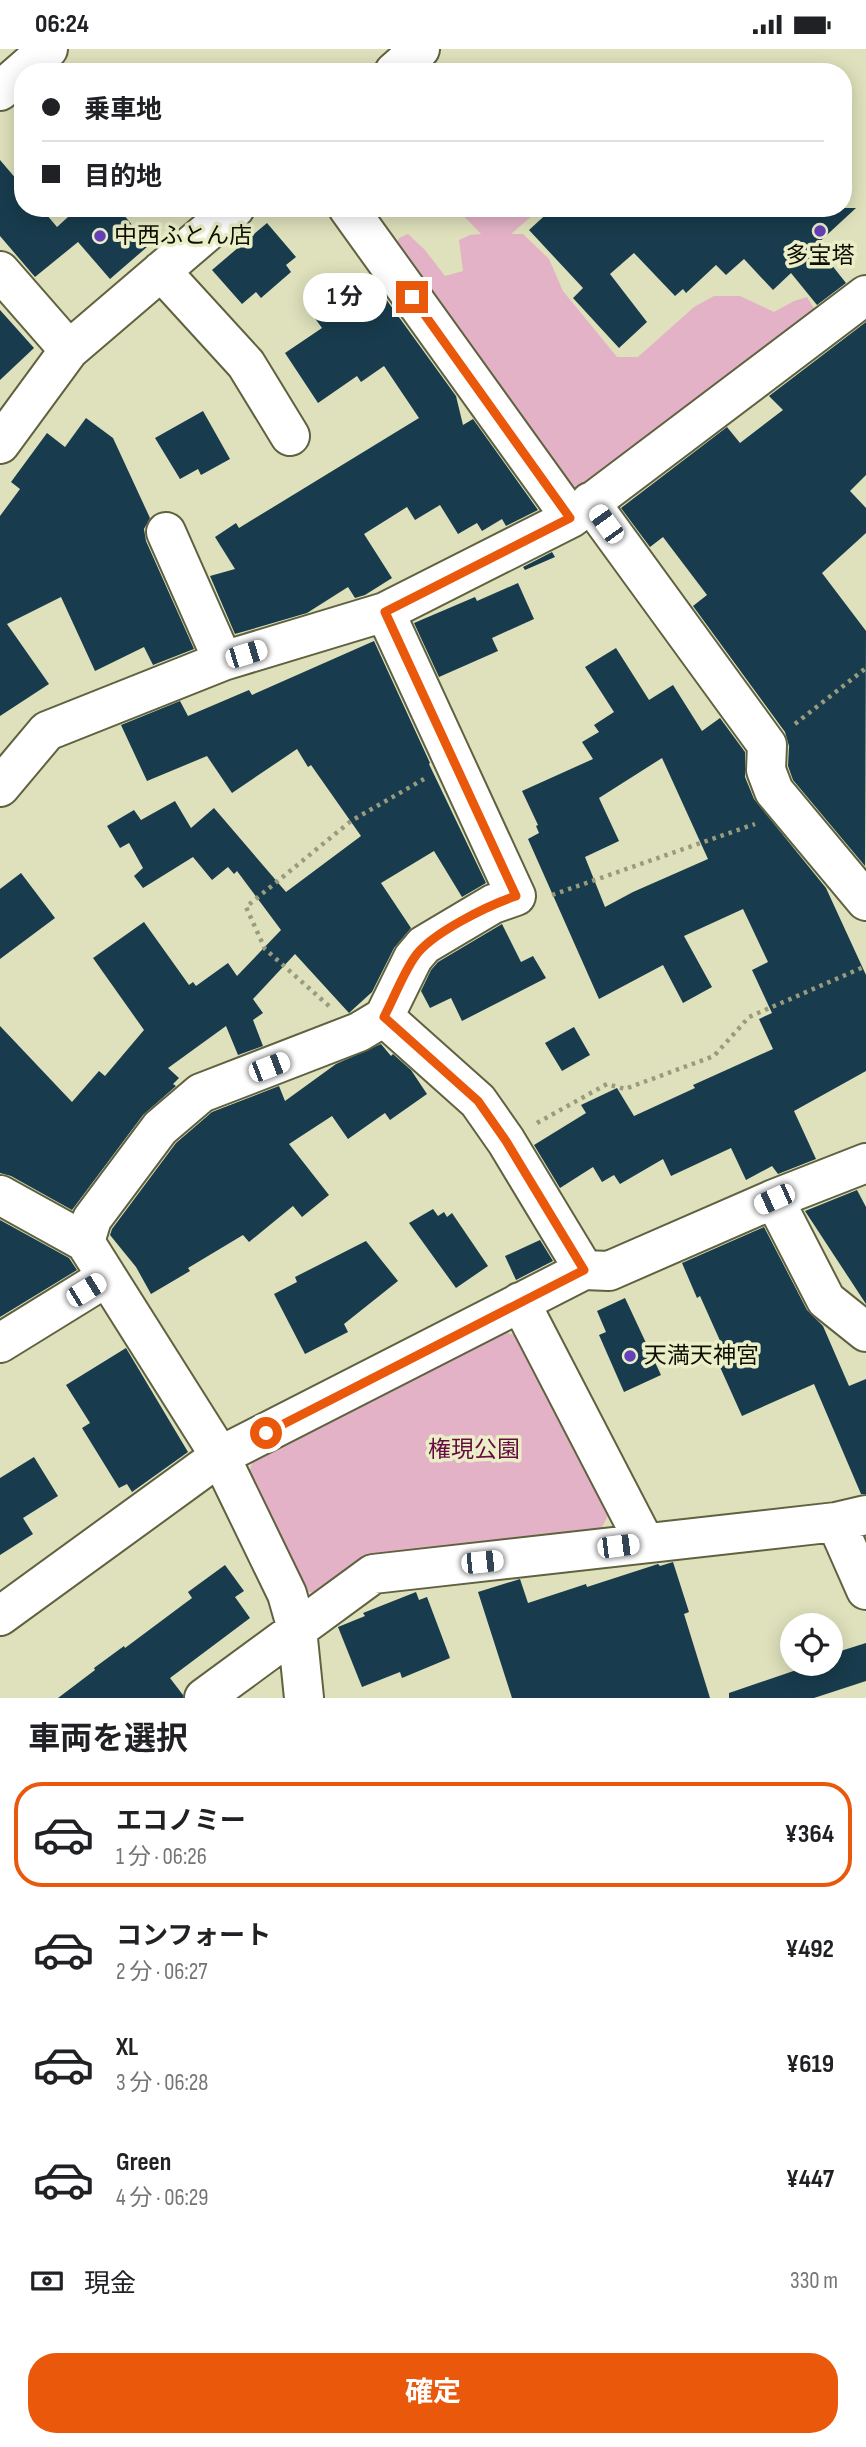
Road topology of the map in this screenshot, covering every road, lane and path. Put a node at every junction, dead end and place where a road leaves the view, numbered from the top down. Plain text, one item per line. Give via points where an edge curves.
1 (48, 49) edge
2 (420, 49) edge
3 (32, 63) edge
4 (404, 63) edge
5 (14, 79) edge
6 (0, 91) edge
7 (224, 217) edge
8 (355, 217) edge
9 (0, 271) edge
10 (161, 271) junction
11 (866, 295) edge
12 (69, 350) junction
13 (290, 436) dead end
14 (0, 444) edge
15 (580, 510) junction
16 (166, 532) dead end
17 (385, 612) junction
18 (223, 661) junction
19 (866, 669) edge
20 (767, 745) junction
21 (454, 762) junction
22 (0, 787) edge
23 (792, 812) junction
24 (516, 896) junction
25 (866, 901) edge
26 (866, 966) edge
27 (371, 1025) junction
28 (506, 1141) junction
29 (866, 1163) edge
30 (0, 1195) edge
31 (774, 1199) junction
32 (85, 1242) junction
33 (584, 1270) junction
34 (107, 1277) junction
35 (520, 1302) junction
36 (866, 1332) edge
37 (0, 1343) edge
38 (220, 1456) junction
39 (851, 1519) edge
40 (645, 1543) junction
41 (866, 1590) edge
42 (0, 1616) edge
43 (297, 1629) junction
44 (204, 1698) edge
45 (304, 1698) edge

1 - 3 street
2 - 4 street
5 - 6 street
7 - 10 street
8 - 15 street
9 - 12 street
10 - 12 street
10 - 13 street via 247,364
11 - 15 street
12 - 14 street
15 - 17 street
15 - 20 street
16 - 18 street
17 - 18 street
17 - 21 street
18 - 22 street via 47,730
19 - 20 path
20 - 23 street via 766,771
21 - 24 street
21 - 27 path via 351,821 246,907 265,949
23 - 24 path via 545,897
23 - 25 street
24 - 27 street via 493,904 424,944
26 - 28 path via 749,1017 714,1056 625,1089 607,1084
27 - 28 street via 478,1101
27 - 32 street via 201,1093 160,1128 92,1219
28 - 33 street
29 - 31 street
30 - 32 street
31 - 33 street via 609,1271
31 - 36 street via 826,1300
32 - 34 street
33 - 35 street
34 - 37 street
34 - 38 street
35 - 38 street
35 - 40 street
38 - 42 street
38 - 43 street via 287,1594
39 - 40 street
39 - 41 street
40 - 43 street via 373,1574
43 - 44 street
43 - 45 street

